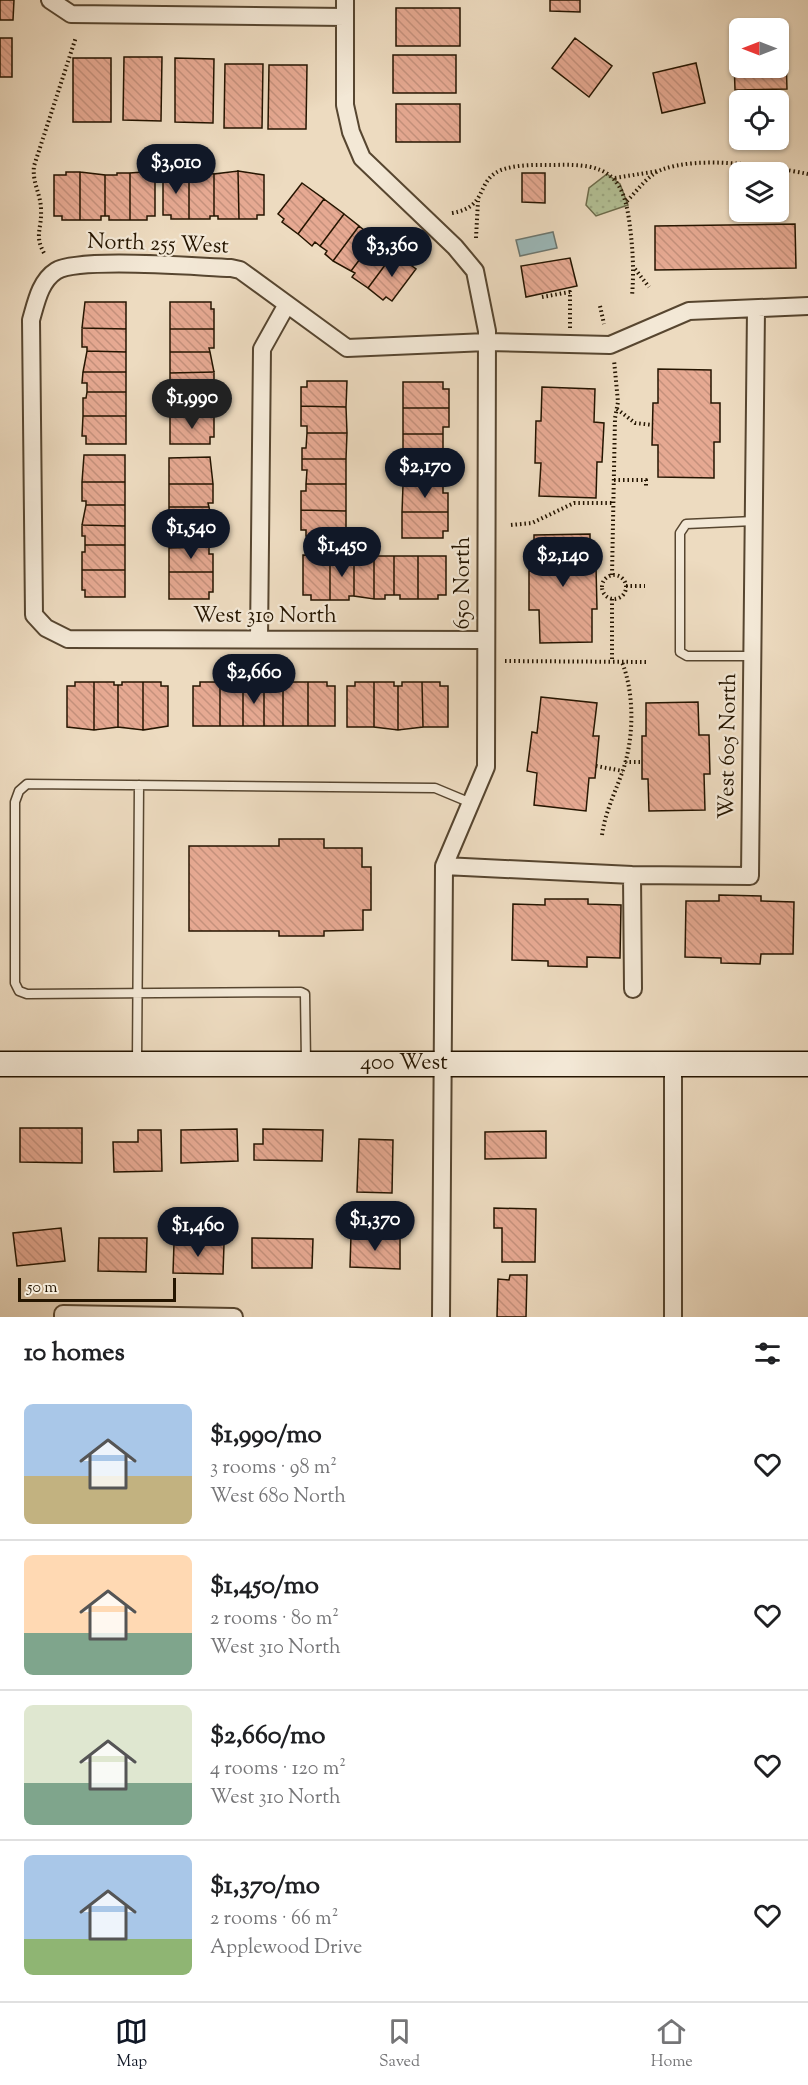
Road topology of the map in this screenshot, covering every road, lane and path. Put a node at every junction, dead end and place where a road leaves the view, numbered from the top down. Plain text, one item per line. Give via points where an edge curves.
1 (50, 0) edge
2 (345, 9) edge
3 (76, 37) dead end
4 (660, 170) junction
5 (808, 174) edge
6 (614, 178) junction
7 (478, 201) junction
8 (627, 201) junction
9 (452, 213) dead end
10 (476, 238) dead end
11 (44, 253) dead end
12 (634, 269) junction
13 (649, 287) dead end
14 (632, 296) dead end
15 (542, 297) dead end
16 (286, 306) junction
17 (569, 306) dead end
18 (600, 306) dead end
19 (808, 306) edge
20 (756, 309) junction
21 (604, 324) dead end
22 (487, 342) junction
23 (614, 356) dead end
24 (617, 409) junction
25 (653, 425) dead end
26 (614, 480) junction
27 (646, 488) dead end
28 (613, 504) junction
29 (754, 521) junction
30 (511, 525) dead end
31 (612, 575) junction
32 (626, 586) junction
33 (645, 586) dead end
34 (612, 598) junction
35 (46, 628) joint
36 (259, 639) junction
37 (486, 640) junction
38 (753, 656) junction
39 (505, 661) dead end
40 (612, 662) junction
41 (622, 662) junction
42 (646, 662) dead end
43 (625, 762) junction
44 (642, 762) dead end
45 (596, 766) dead end
46 (623, 771) junction
47 (139, 785) junction
48 (471, 802) junction
49 (602, 836) dead end
50 (444, 866) junction
51 (632, 875) junction
52 (633, 989) dead end
53 (138, 993) junction
54 (673, 1063) junction
55 (0, 1064) edge
56 (137, 1064) junction
57 (306, 1064) junction
58 (441, 1064) junction
59 (808, 1064) edge
60 (63, 1316) edge
61 (234, 1317) edge
62 (441, 1317) edge
63 (674, 1317) edge

1 - 2 street via 71,14
2 - 22 street, 650 North via 345,105 362,158 474,271 484,306
3 - 11 path via 34,166 33,179 41,208 38,241
4 - 5 path via 688,164 763,165
4 - 6 path
4 - 8 path
6 - 7 path via 586,165 519,166 498,171 484,185
6 - 8 path
7 - 9 path via 468,210
7 - 10 path
8 - 12 path
12 - 13 path
12 - 14 path
15 - 17 path via 570,292
16 - 22 street, North 255 West via 347,348
16 - 35 street, North 255 West via 240,270 231,268 83,264 56,271 42,285 31,320 34,615
16 - 36 street via 262,349
18 - 21 path
19 - 20 street, North 255 West
20 - 22 street, North 255 West via 689,311 610,345
20 - 29 street, West 605 North
22 - 37 street, 650 North
23 - 24 path
24 - 25 path via 635,423
24 - 26 path
26 - 27 path via 646,480
26 - 28 path
28 - 30 path via 574,504 532,523
28 - 31 path
29 - 38 street, West 605 North
29 - 38 lane via 686,524 680,533 680,652 687,656
31 - 32 path via 620,576
31 - 34 path via 603,581 602,589
32 - 33 path
32 - 34 path via 623,594
34 - 40 path
35 - 36 street, West 310 North via 68,639
36 - 37 street, West 310 North
37 - 48 street, 650 North via 486,767
38 - 51 street, West 605 North via 750,876
39 - 40 path
40 - 41 path
41 - 42 path
41 - 43 path via 629,679
43 - 44 path
43 - 46 path
45 - 46 path
46 - 49 path via 605,814
47 - 48 lane via 435,788
47 - 53 lane
47 - 53 lane via 27,784 15,802 15,983 19,991
48 - 50 street, 650 North
50 - 51 street, West 605 North
50 - 58 street, 650 North
51 - 52 street
53 - 56 lane
53 - 57 lane via 301,992 305,994
54 - 58 street, 400 West
54 - 59 street, 400 West
54 - 63 street
55 - 56 street, 400 West
56 - 57 street, 400 West
57 - 58 street, 400 West
58 - 62 street, 650 North
60 - 61 street

